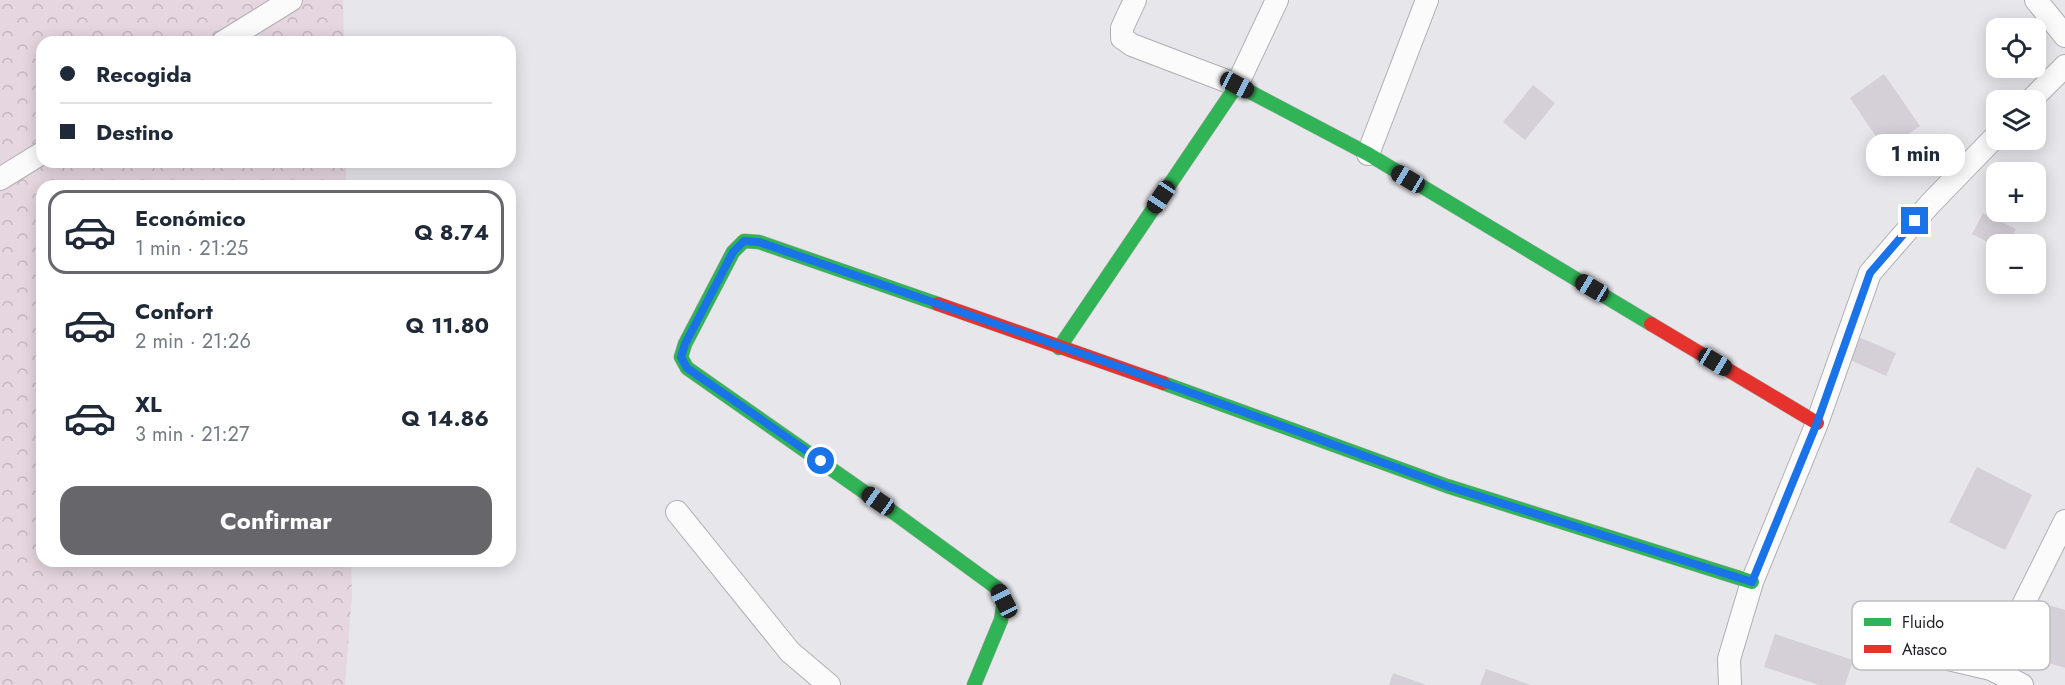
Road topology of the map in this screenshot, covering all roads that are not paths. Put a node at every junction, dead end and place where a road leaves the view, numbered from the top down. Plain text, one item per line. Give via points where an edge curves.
1 (291, 0) edge
2 (1135, 0) edge
3 (1277, 0) edge
4 (1427, 0) edge
5 (2036, 0) edge
6 (233, 36) edge
7 (2065, 36) edge
8 (2065, 66) edge
9 (1237, 85) junction
10 (2041, 90) edge
11 (1986, 146) edge
12 (1368, 154) junction
13 (36, 157) edge
14 (0, 179) edge
15 (1059, 348) junction
16 (1817, 423) junction
17 (677, 512) dead end
18 (2065, 521) edge
19 (1752, 582) junction
20 (2025, 601) edge
21 (1993, 670) edge
22 (830, 685) edge
23 (974, 685) edge
24 (1730, 685) edge
25 (2022, 685) edge

1 - 6 street
2 - 9 street via 1122,28 1122,38
3 - 9 street
4 - 12 street
5 - 7 street
8 - 10 street
9 - 12 street
9 - 15 street
11 - 16 street via 1870,273
12 - 16 street
13 - 14 street
15 - 19 street via 1447,486
15 - 23 street via 759,242 744,241 733,252 681,357 687,368 997,588 1004,601 1001,620
16 - 19 street
17 - 22 street via 790,652
18 - 20 street
19 - 24 street via 1729,659
21 - 25 street

